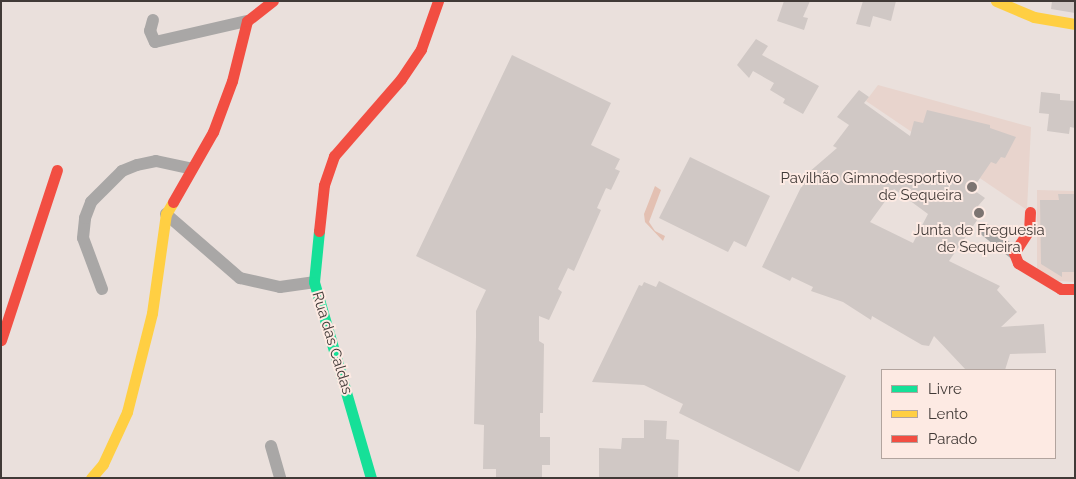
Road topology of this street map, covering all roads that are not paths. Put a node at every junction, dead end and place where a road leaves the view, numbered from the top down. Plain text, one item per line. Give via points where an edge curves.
1 (438, 1) edge
2 (996, 1) edge
3 (272, 2) edge
4 (153, 20) dead end
5 (247, 21) junction
6 (1075, 24) edge
7 (190, 168) junction
8 (57, 170) dead end
9 (1030, 212) dead end
10 (166, 214) junction
11 (984, 229) dead end
12 (1014, 252) junction
13 (314, 282) junction
14 (102, 289) dead end
15 (1075, 289) edge
16 (1, 340) edge
17 (271, 446) dead end
18 (91, 478) edge
19 (280, 478) edge
20 (372, 478) edge

1 - 13 street, Rua das Caldas via 421,49 401,79 334,156 324,185
2 - 6 street via 1034,17
3 - 5 street
4 - 5 street via 150,31 155,42
5 - 7 street via 232,80 213,132
7 - 10 street
7 - 14 street via 156,161 138,165 122,171 91,202 83,238
8 - 16 street
9 - 12 street via 1029,230
10 - 13 street via 240,278 280,287
10 - 18 street via 152,314 127,412 103,464
11 - 12 street
12 - 15 street via 1026,270 1061,289
13 - 20 street, Rua das Caldas
17 - 19 street

